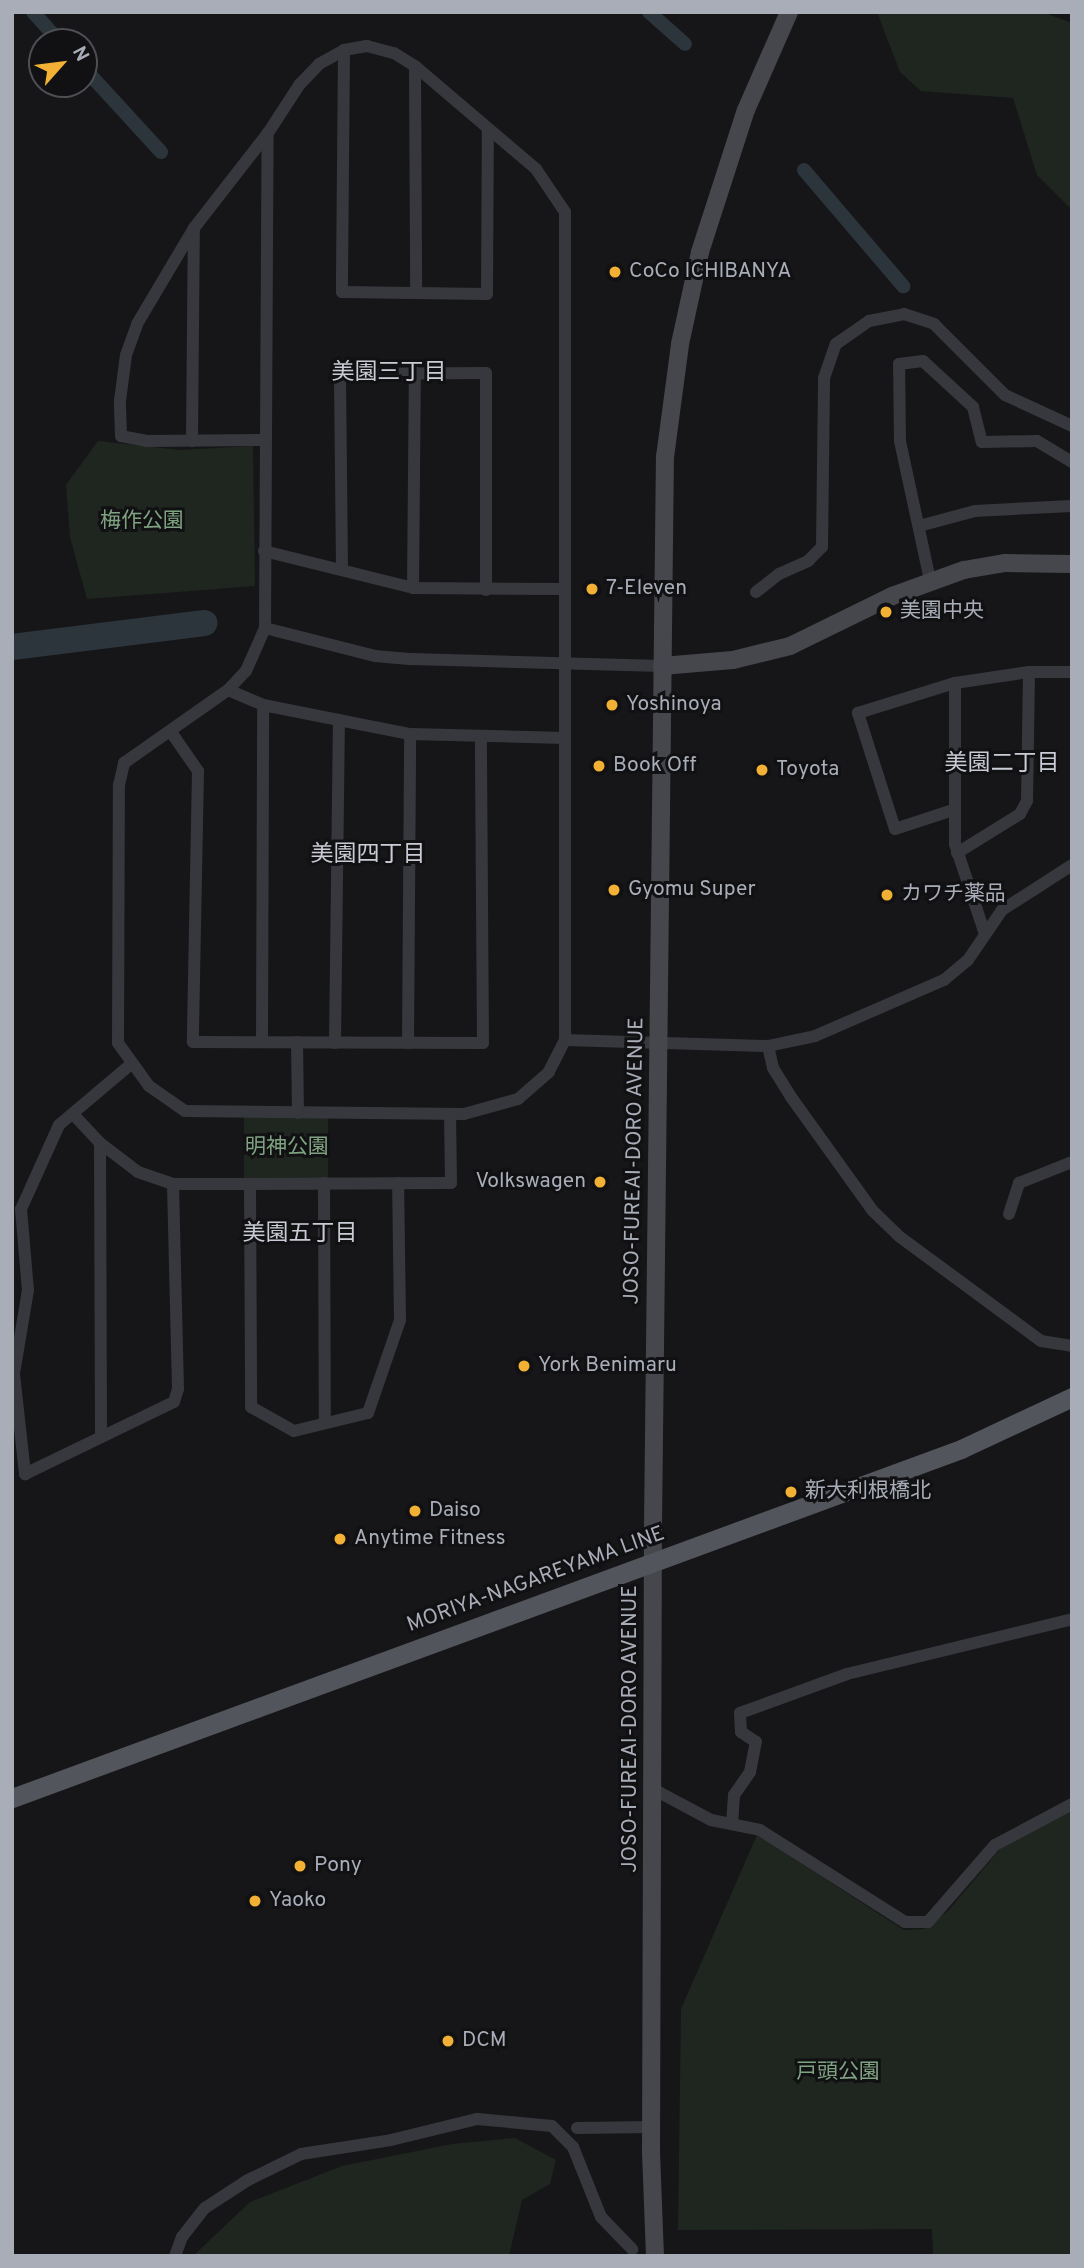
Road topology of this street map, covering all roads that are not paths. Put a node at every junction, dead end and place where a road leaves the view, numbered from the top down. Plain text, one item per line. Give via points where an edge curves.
1 (789, 12) edge
2 (344, 50) junction
3 (415, 66) junction
4 (488, 129) junction
5 (268, 133) junction
6 (194, 228) junction
7 (416, 293) junction
8 (415, 372) junction
9 (1072, 426) edge
10 (264, 440) junction
11 (192, 441) junction
12 (1072, 462) edge
13 (1072, 506) edge
14 (919, 526) junction
15 (264, 551) junction
16 (1072, 564) edge
17 (342, 569) junction
18 (930, 580) junction
19 (413, 588) junction
20 (564, 589) junction
21 (485, 590) junction
22 (756, 592) dead end
23 (265, 628) junction
24 (565, 665) junction
25 (662, 666) junction
26 (1072, 672) edge
27 (1028, 673) junction
28 (955, 683) junction
29 (228, 690) junction
30 (263, 705) junction
31 (340, 720) junction
32 (172, 732) junction
33 (410, 734) junction
34 (481, 737) junction
35 (565, 738) junction
36 (953, 810) junction
37 (957, 853) junction
38 (1072, 865) edge
39 (985, 934) junction
40 (565, 1040) junction
41 (262, 1042) junction
42 (297, 1042) junction
43 (335, 1043) junction
44 (408, 1043) junction
45 (659, 1044) junction
46 (768, 1046) junction
47 (130, 1065) junction
48 (298, 1113) junction
49 (73, 1114) junction
50 (450, 1114) junction
51 (100, 1143) junction
52 (1072, 1163) edge
53 (324, 1183) junction
54 (398, 1183) junction
55 (173, 1184) junction
56 (250, 1184) junction
57 (1009, 1214) dead end
58 (1072, 1346) edge
59 (1072, 1397) edge
60 (325, 1423) junction
61 (101, 1437) junction
62 (653, 1563) junction
63 (1072, 1619) edge
64 (653, 1789) junction
65 (12, 1798) edge
66 (1072, 1804) edge
67 (732, 1825) junction
68 (651, 2127) junction
69 (577, 2128) dead end
70 (655, 2250) edge
71 (629, 2252) edge
72 (175, 2256) edge

1 - 25 street via 728,161 700,252 680,344 665,457
2 - 3 street via 367,47 394,53
2 - 5 street via 319,64 300,84
2 - 7 street via 342,292
3 - 4 street
3 - 7 street
4 - 7 street via 488,294
4 - 20 street via 536,169 565,212
5 - 6 street
5 - 10 street
6 - 11 street
6 - 11 street via 137,324 126,355 120,401 121,436
8 - 17 street via 340,374
8 - 19 street
8 - 21 street via 486,373
9 - 22 street via 1005,395 934,324 904,314 869,321 836,344 824,378 822,547 808,561 779,574
10 - 11 street
10 - 15 street
12 - 14 street via 1037,441 982,442 973,407 923,361 899,364 900,441
13 - 14 street via 975,511
14 - 18 street
15 - 17 street
15 - 23 street
16 - 18 street via 1004,563
17 - 19 street
18 - 25 street via 790,646 733,660
19 - 21 street
20 - 21 street
20 - 24 street
23 - 24 street via 375,656
23 - 29 street via 246,671
24 - 25 street
24 - 35 street
25 - 45 street, JOSO-FUREAI-DORO AVENUE
26 - 27 street
27 - 28 street
27 - 37 street via 1027,800 1020,814
28 - 36 street
28 - 36 street via 858,713 895,829
29 - 30 street
29 - 32 street
30 - 31 street
30 - 41 street
31 - 33 street
31 - 43 street
32 - 41 street via 198,771 193,1042
32 - 47 street via 124,763 119,785 118,1043
33 - 34 street
33 - 44 street
34 - 35 street
34 - 44 street via 483,1043
35 - 40 street
36 - 37 street
37 - 39 street
38 - 39 street via 1002,910
39 - 46 street via 968,960 944,980 840,1027
40 - 45 street
40 - 50 street via 550,1072 518,1099
41 - 42 street
42 - 43 street
42 - 48 street
43 - 44 street
45 - 46 street
45 - 62 street, JOSO-FUREAI-DORO AVENUE
46 - 58 street via 773,1068 790,1097 873,1211 900,1237 1041,1341
47 - 48 street via 149,1086 185,1111
47 - 49 street
48 - 50 street
49 - 51 street
49 - 61 street via 59,1125 21,1209 28,1290 14,1374 25,1474
50 - 54 street via 452,1183
51 - 55 street via 138,1172
51 - 61 street
52 - 57 street via 1019,1183
53 - 54 street
53 - 56 street
53 - 60 street
54 - 60 street via 400,1320 368,1413
55 - 56 street
55 - 61 street via 178,1389 174,1402
56 - 60 street via 251,1407 294,1431
59 - 62 main road, MORIYA-NAGAREYAMA LINE via 961,1449
62 - 64 street, JOSO-FUREAI-DORO AVENUE
62 - 65 main road, MORIYA-NAGAREYAMA LINE
63 - 67 street via 847,1674 740,1713 741,1732 756,1742 750,1772 734,1795
64 - 67 street via 711,1820
64 - 68 street, JOSO-FUREAI-DORO AVENUE
66 - 67 street via 995,1845 928,1922 905,1922 760,1830
68 - 69 street
68 - 70 street, JOSO-FUREAI-DORO AVENUE
70 - 71 street
71 - 72 street via 601,2217 573,2147 552,2126 477,2119 391,2140 300,2154 205,2208 182,2236

